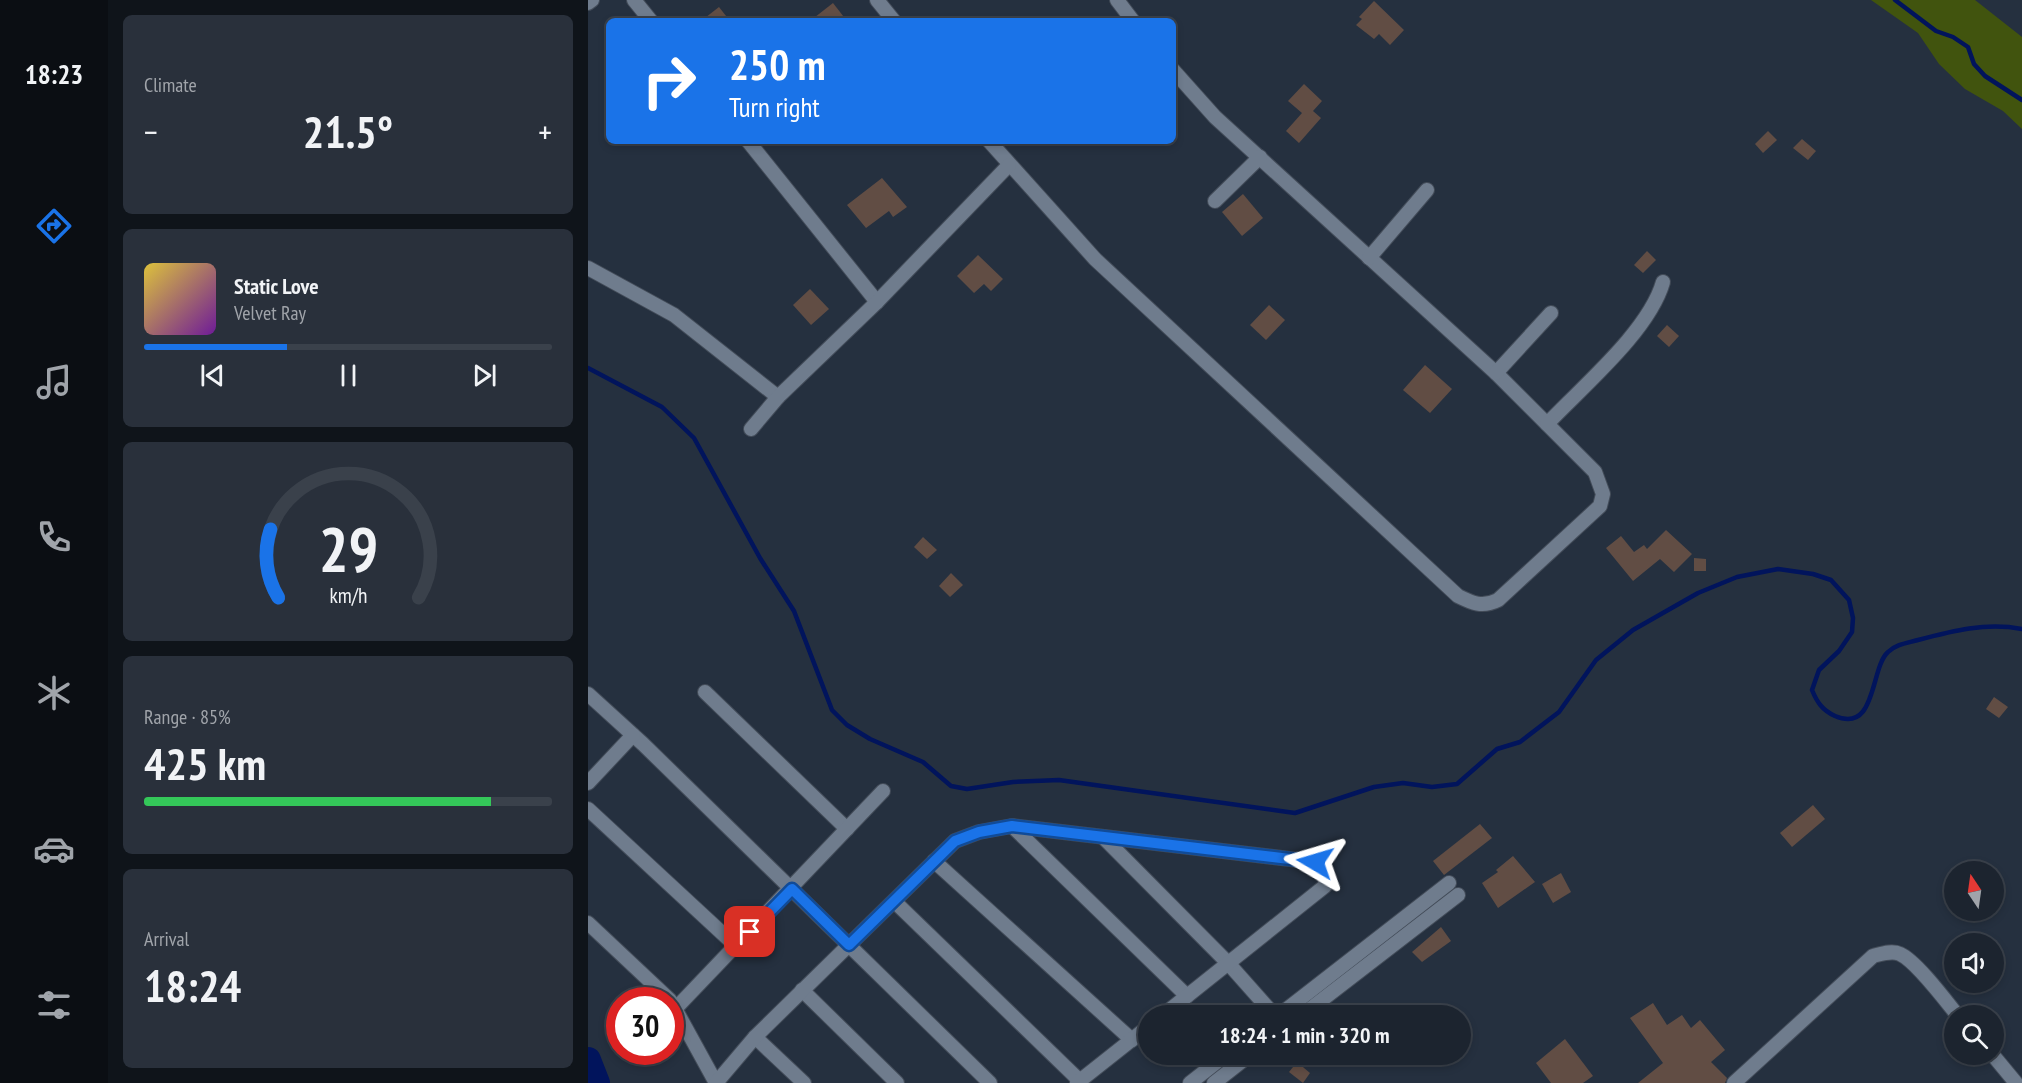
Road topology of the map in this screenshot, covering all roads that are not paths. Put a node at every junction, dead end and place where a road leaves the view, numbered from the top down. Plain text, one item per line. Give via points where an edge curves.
1 (592, 0) edge
2 (634, 0) edge
3 (877, 0) edge
4 (1117, 0) edge
5 (588, 3) edge
6 (649, 18) edge
7 (892, 18) edge
8 (1131, 18) edge
9 (1176, 73) edge
10 (750, 144) edge
11 (992, 144) edge
12 (1260, 157) junction
13 (1009, 165) junction
14 (1427, 190) dead end
15 (1215, 201) dead end
16 (1368, 258) junction
17 (588, 268) edge
18 (1664, 282) dead end
19 (877, 302) junction
20 (1551, 313) dead end
21 (1496, 373) junction
22 (778, 397) junction
23 (1547, 424) junction
24 (751, 429) dead end
25 (705, 692) dead end
26 (588, 694) edge
27 (633, 735) junction
28 (588, 783) edge
29 (883, 791) dead end
30 (588, 809) edge
31 (1012, 826) junction
32 (848, 829) junction
33 (1103, 837) junction
34 (934, 861) junction
35 (792, 889) junction
36 (894, 901) junction
37 (588, 923) edge
38 (849, 945) junction
39 (736, 946) junction
40 (1228, 963) junction
41 (655, 987) edge
42 (802, 990) junction
43 (684, 992) edge
44 (1187, 996) junction
45 (1176, 1005) edge
46 (1266, 1005) edge
47 (1291, 1005) edge
48 (1314, 1005) edge
49 (1948, 1005) edge
50 (684, 1025) edge
51 (1138, 1035) edge
52 (754, 1037) junction
53 (1132, 1040) junction
54 (1213, 1065) edge
55 (1237, 1065) edge
56 (2001, 1065) edge
57 (1079, 1082) edge
58 (716, 1083) edge
59 (804, 1083) edge
60 (897, 1083) edge
61 (990, 1083) edge
62 (1190, 1083) edge
63 (1214, 1083) edge
64 (1734, 1083) edge
65 (2016, 1083) edge

1 - 5 street
2 - 6 street
3 - 7 street
4 - 8 street
9 - 12 street via 1215,117
10 - 19 street
11 - 13 street
12 - 15 street
12 - 16 street
13 - 19 street
13 - 23 street via 1095,259 1159,320 1458,596 1475,604 1489,605 1498,600 1600,506 1603,494 1596,471
14 - 16 street
16 - 21 street
17 - 22 street via 674,315
18 - 23 street via 1642,324
19 - 22 street
20 - 21 street
21 - 23 street
22 - 24 street
25 - 32 street
26 - 27 street
27 - 28 street
27 - 35 street
29 - 32 street
30 - 39 street
31 - 33 street
31 - 34 street via 955,841
31 - 44 street
32 - 35 street
33 - 40 street
33 - 40 street via 1315,862 1326,872 1325,886
34 - 36 street
34 - 53 street
35 - 38 street
35 - 39 street
36 - 38 street
36 - 57 street
37 - 41 street
38 - 42 street
38 - 61 street
39 - 43 street
40 - 44 street
40 - 46 street
42 - 52 street
42 - 60 street
44 - 45 street
47 - 48 street via 1454,889
49 - 64 street via 1901,954 1873,956
50 - 58 street
51 - 53 street
52 - 58 street
52 - 59 street
53 - 57 street
54 - 62 street
55 - 63 street
56 - 65 street

